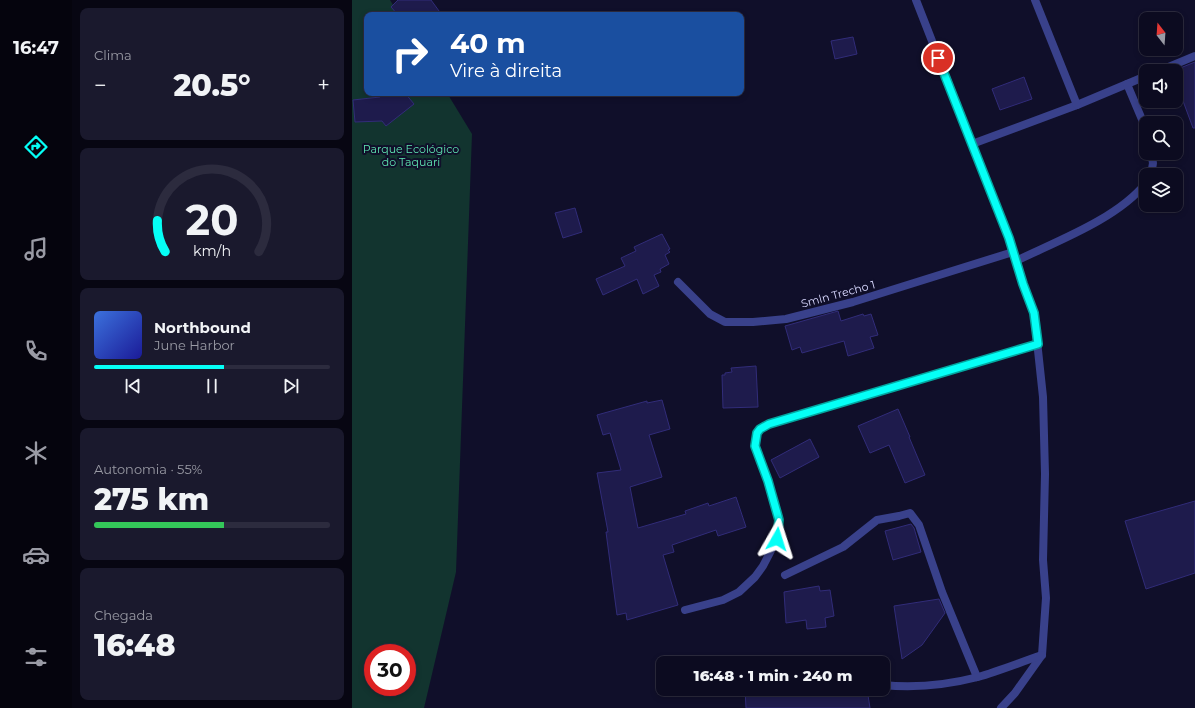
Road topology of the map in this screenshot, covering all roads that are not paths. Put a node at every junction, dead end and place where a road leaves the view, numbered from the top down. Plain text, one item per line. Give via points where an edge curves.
1 (916, 0) edge
2 (1035, 0) edge
3 (1195, 56) edge
4 (1176, 64) edge
5 (1139, 79) edge
6 (1126, 84) junction
7 (1077, 105) junction
8 (1140, 116) edge
9 (972, 144) junction
10 (1139, 190) edge
11 (1013, 252) junction
12 (1016, 261) junction
13 (678, 282) dead end
14 (1038, 344) junction
15 (785, 575) dead end
16 (685, 610) dead end
17 (1042, 655) junction
18 (977, 677) junction
19 (890, 686) edge
20 (1001, 708) edge

1 - 9 street
2 - 7 street
3 - 4 street
5 - 6 street
6 - 7 street
6 - 8 street
7 - 9 street
9 - 11 street
10 - 12 street via 1097,222
11 - 12 street
11 - 13 street, Smln Trecho 1 via 853,302 780,320 725,322 710,314
12 - 14 street via 1034,313
14 - 16 street via 776,422 760,429 755,446 779,520 777,539 763,566 739,592 723,600
14 - 17 street via 1043,397 1045,474 1043,560 1046,598
15 - 18 street via 843,547 878,520 910,513 919,524 942,592
17 - 18 street
17 - 20 street
18 - 19 street via 930,686

